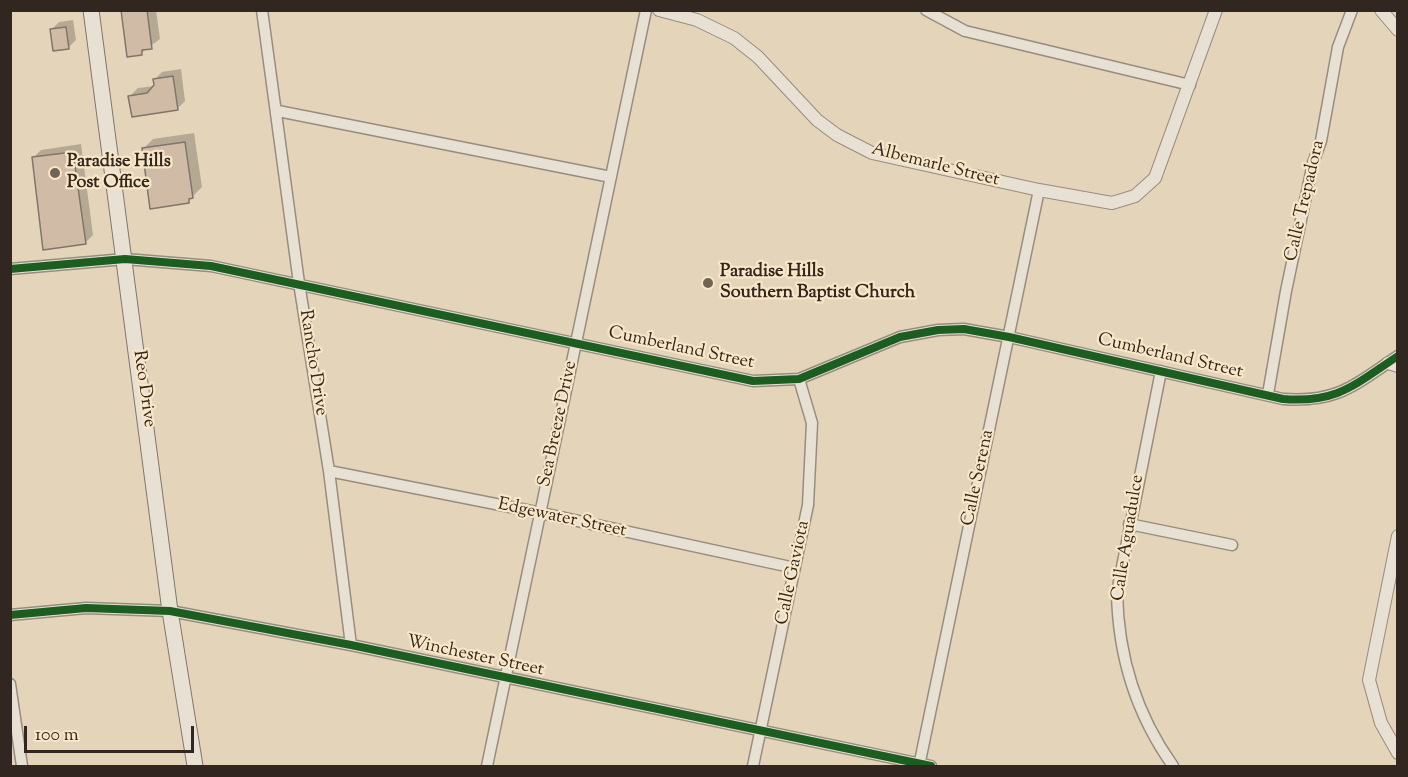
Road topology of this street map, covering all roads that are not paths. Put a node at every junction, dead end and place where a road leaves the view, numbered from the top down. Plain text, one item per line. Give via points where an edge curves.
1 (91, 10) edge
2 (262, 10) edge
3 (646, 10) edge
4 (659, 10) edge
5 (926, 10) edge
6 (1216, 10) edge
7 (1352, 10) edge
8 (1381, 10) edge
9 (1398, 30) edge
10 (1190, 85) junction
11 (278, 111) junction
12 (611, 177) junction
13 (1039, 190) junction
14 (125, 259) junction
15 (10, 268) edge
16 (299, 284) junction
17 (1009, 337) junction
18 (576, 342) junction
19 (1394, 362) edge
20 (1161, 371) junction
21 (799, 379) junction
22 (1268, 394) junction
23 (329, 471) junction
24 (541, 513) junction
25 (1130, 524) junction
26 (1398, 536) edge
27 (1232, 546) dead end
28 (795, 568) junction
29 (170, 611) junction
30 (10, 615) edge
31 (351, 645) junction
32 (505, 679) junction
33 (10, 684) edge
34 (759, 730) junction
35 (1398, 753) edge
36 (919, 765) edge
37 (22, 766) edge
38 (195, 766) edge
39 (487, 766) edge
40 (753, 766) edge
41 (931, 766) edge
42 (1173, 766) edge

1 - 14 main road, Reo Drive
2 - 11 street, Rancho Drive
3 - 12 street, Sea Breeze Drive
4 - 13 street, Albemarle Street via 697,20 734,38 758,57 817,120 872,153
5 - 10 street via 965,30
6 - 10 street
7 - 22 street, Calle Trepadora via 1338,47
8 - 9 street
10 - 13 street, Albemarle Street via 1155,178 1135,196 1112,203
11 - 12 street
11 - 16 street, Rancho Drive
12 - 18 street, Sea Breeze Drive
13 - 17 street, Calle Serena
14 - 15 street, Cumberland Street
14 - 16 street, Cumberland Street via 211,266
14 - 29 main road, Reo Drive
16 - 18 street, Cumberland Street
16 - 23 street, Rancho Drive
17 - 20 street, Cumberland Street
17 - 21 street, Cumberland Street via 964,329 938,330 900,338
17 - 36 street, Calle Serena
18 - 21 street, Cumberland Street via 753,381
18 - 24 street, Sea Breeze Drive
19 - 22 street, Cumberland Street via 1339,394 1322,399 1283,399
20 - 22 street, Cumberland Street
20 - 25 street, Calle Aguadulce
21 - 28 street, Calle Gaviota via 812,423 808,505
23 - 24 street, Edgewater Street
23 - 31 street, Rancho Drive
24 - 28 street, Edgewater Street
24 - 32 street, Sea Breeze Drive
25 - 27 street
25 - 42 street, Calle Aguadulce via 1117,592 1118,628 1136,698 1152,734
26 - 35 street via 1369,680 1381,723
28 - 34 street, Calle Gaviota
29 - 30 street, Winchester Street via 86,608
29 - 31 street, Winchester Street
29 - 38 main road, Reo Drive
31 - 32 street, Winchester Street
32 - 34 street, Winchester Street
32 - 39 street, Sea Breeze Drive
33 - 37 street
34 - 36 street, Winchester Street
34 - 40 street, Calle Gaviota
36 - 41 street, Winchester Street

